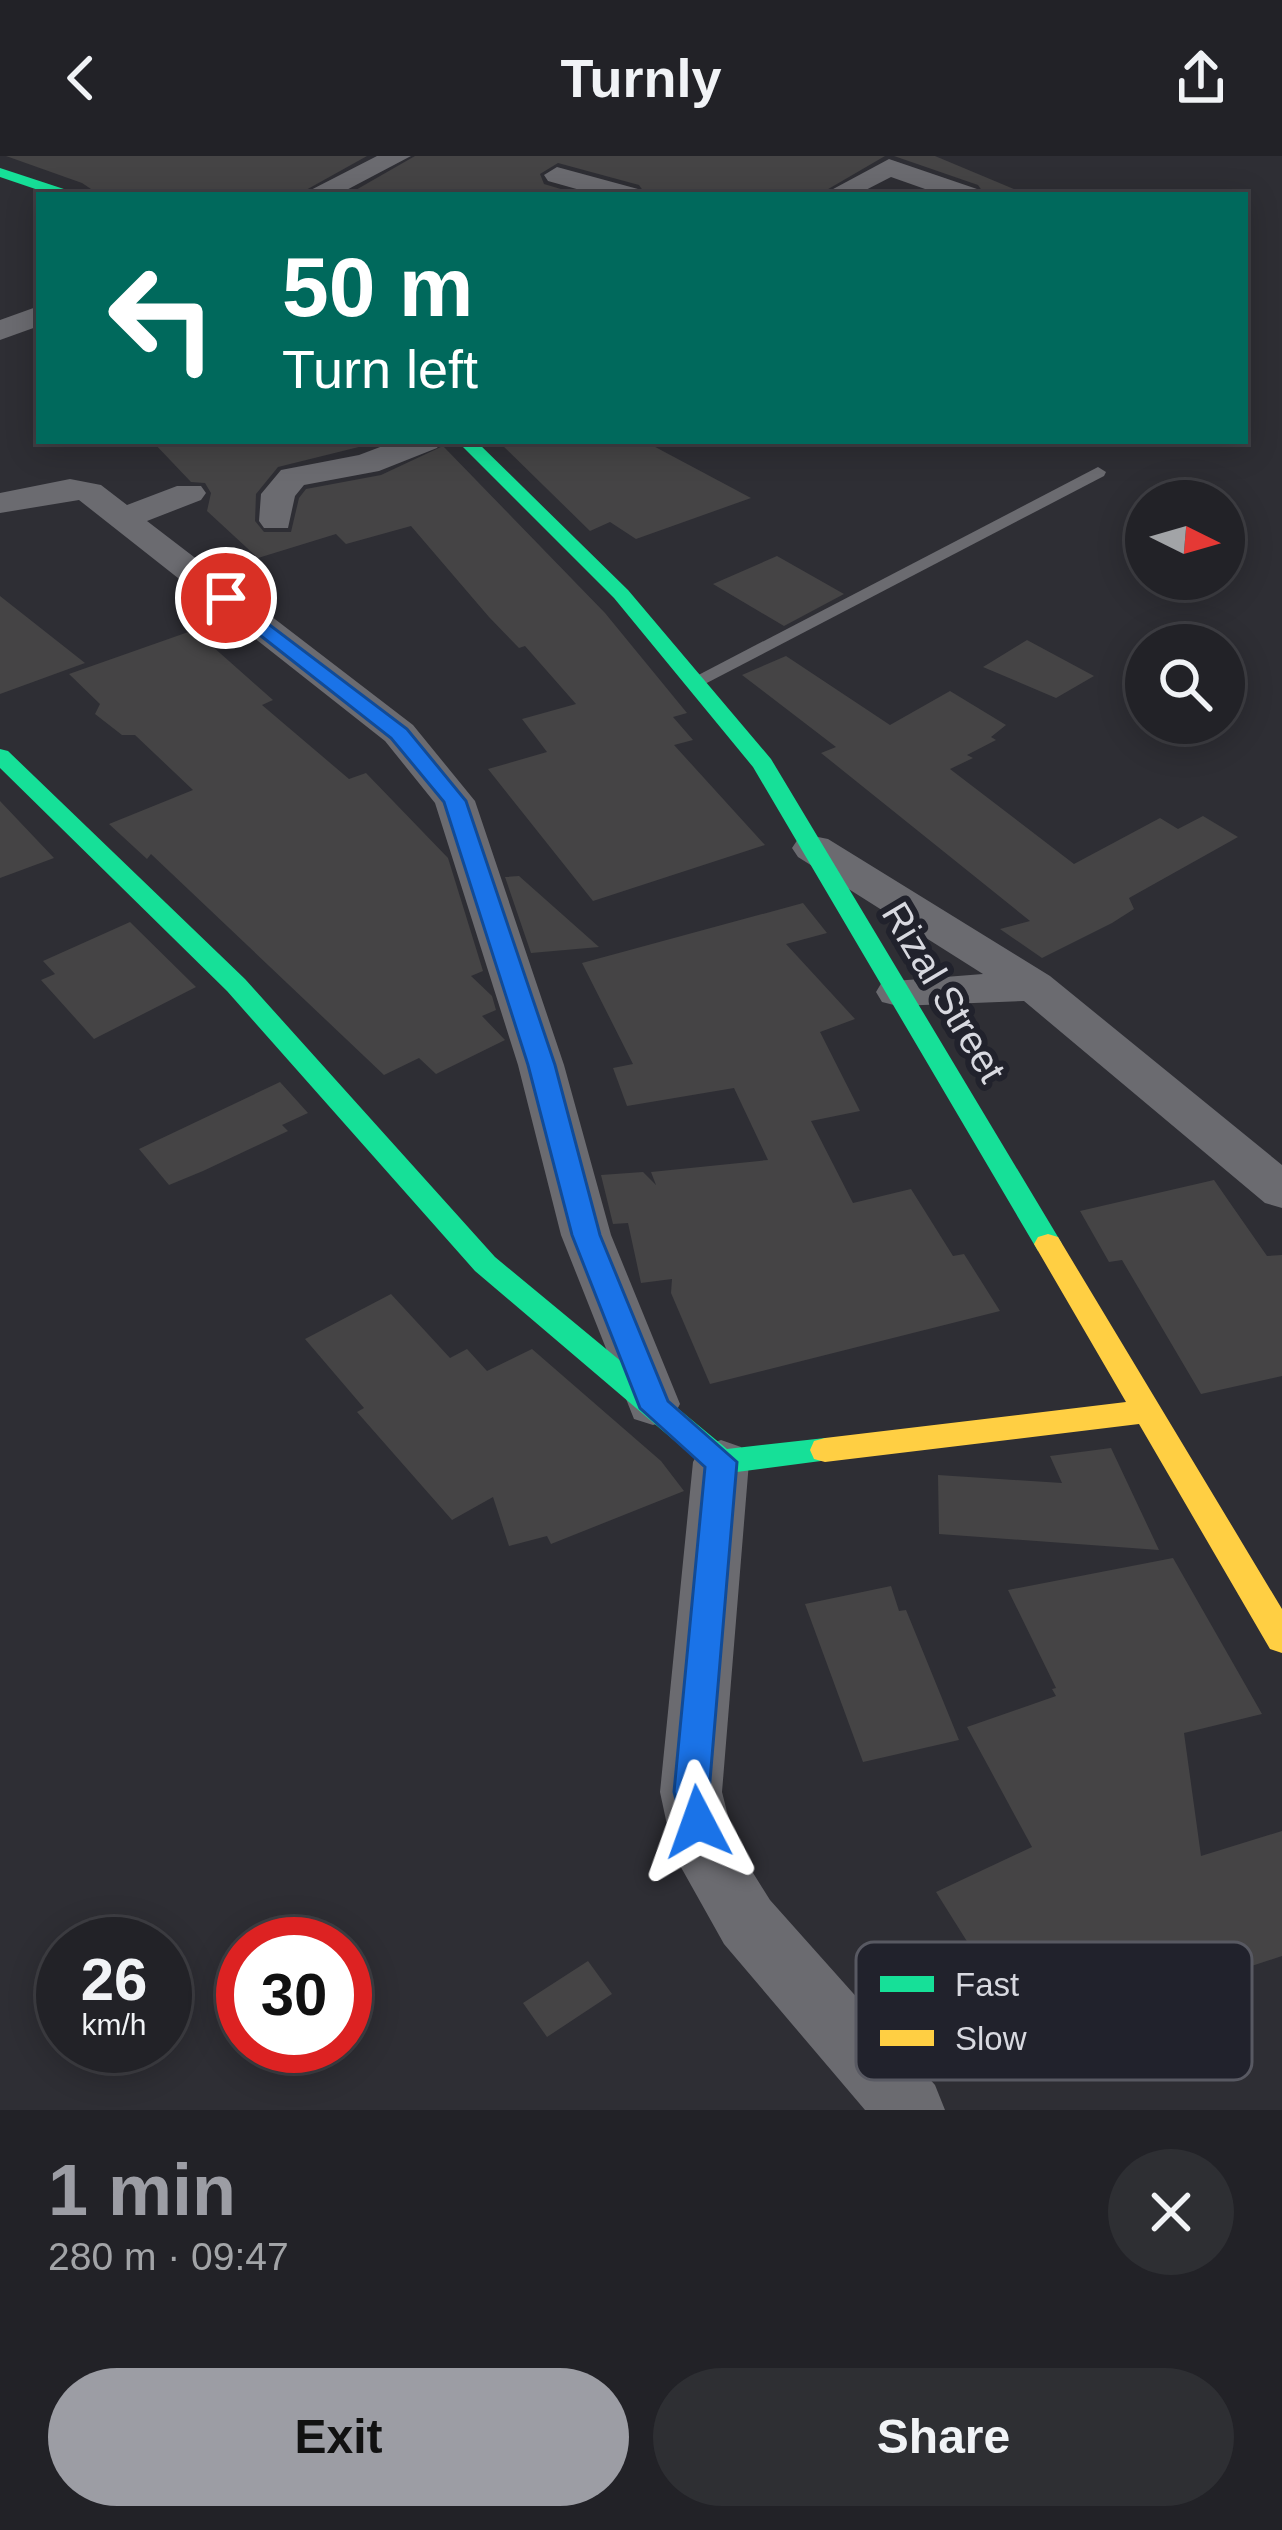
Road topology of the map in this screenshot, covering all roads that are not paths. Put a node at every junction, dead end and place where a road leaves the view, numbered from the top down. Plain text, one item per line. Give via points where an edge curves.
1 (398, 156) edge
2 (857, 156) edge
3 (889, 167) junction
4 (0, 172) edge
5 (557, 175) dead end
6 (354, 177) junction
7 (392, 189) dead end
8 (59, 192) edge
9 (322, 192) edge
10 (617, 192) edge
11 (842, 192) edge
12 (959, 192) edge
13 (36, 316) edge
14 (0, 331) edge
15 (417, 444) edge
16 (469, 444) edge
17 (1098, 472) dead end
18 (189, 493) dead end
19 (0, 503) edge
20 (123, 518) junction
21 (276, 520) dead end
22 (694, 682) junction
23 (0, 756) edge
24 (813, 848) junction
25 (1034, 986) junction
26 (898, 992) junction
27 (1282, 1191) edge
28 (655, 1408) junction
29 (1147, 1411) junction
30 (722, 1462) junction
31 (1282, 1639) edge
32 (856, 2048) edge
33 (884, 2080) edge
34 (910, 2110) edge

1 - 6 street
2 - 3 street
3 - 11 street
3 - 12 street
4 - 8 street
5 - 10 street
6 - 7 street
6 - 9 street
13 - 14 street
15 - 21 street via 367,464 293,477 278,494
16 - 22 street, Rizal Street via 621,593
17 - 22 lane
18 - 20 street
19 - 20 street via 70,489 89,492
20 - 28 street via 399,734 455,801 542,1065 586,1235
22 - 24 street, Rizal Street via 763,764
23 - 28 street via 236,985 484,1264
24 - 25 street
24 - 26 street, Rizal Street
25 - 26 street
25 - 27 street
26 - 29 street, Rizal Street
28 - 30 street
29 - 30 street
29 - 31 street, Rizal Street
30 - 32 street via 692,1792 705,1853 747,1922
33 - 34 street

